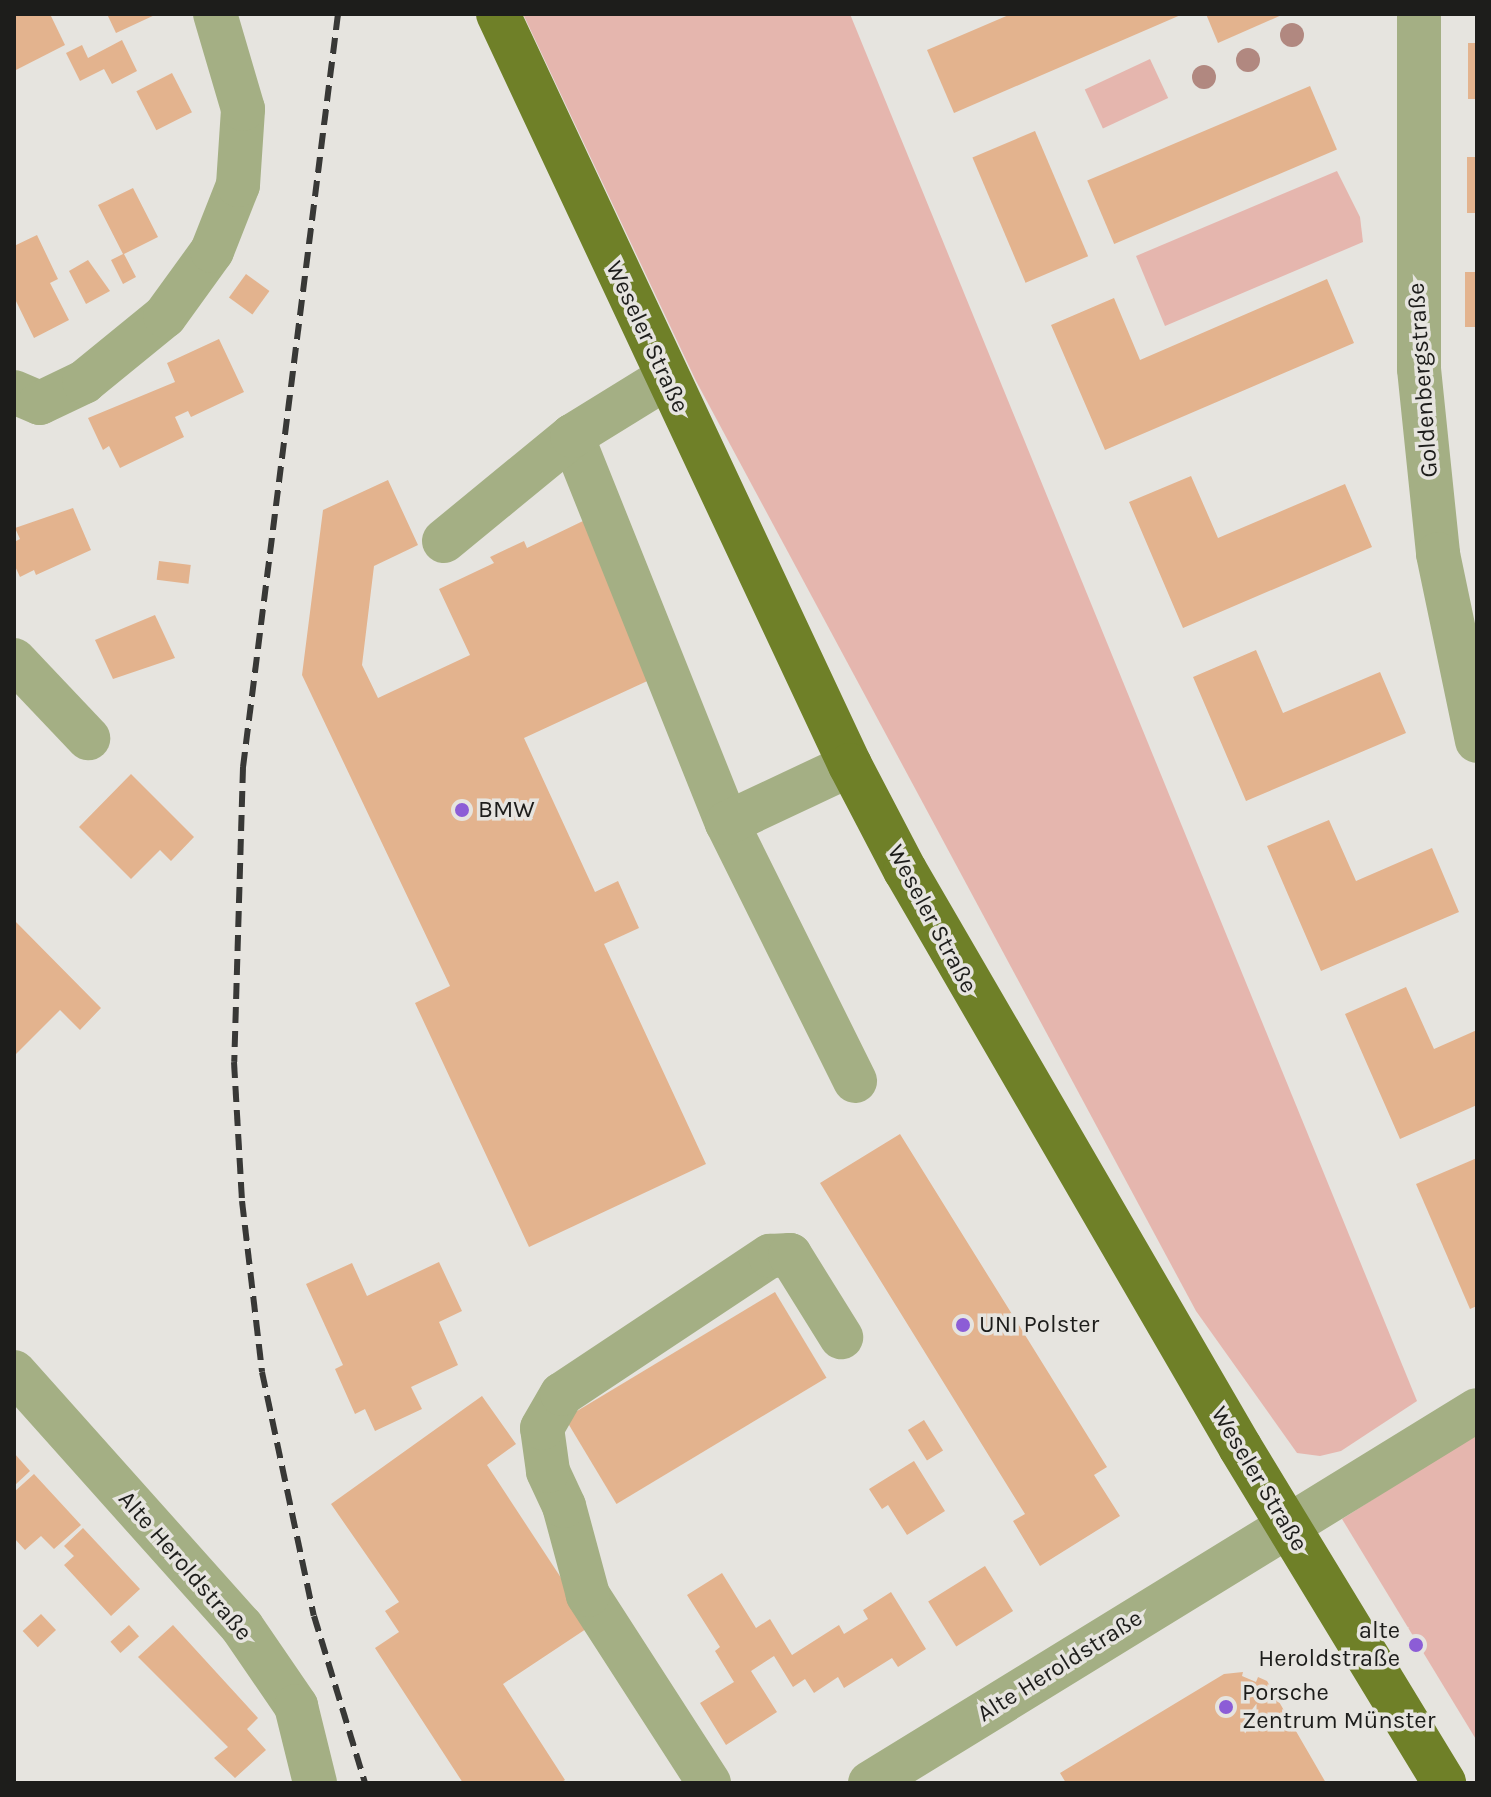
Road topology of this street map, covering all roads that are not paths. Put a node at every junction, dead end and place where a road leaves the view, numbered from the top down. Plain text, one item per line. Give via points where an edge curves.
1 (215, 14) edge
2 (498, 14) edge
3 (1419, 14) edge
4 (666, 378) junction
5 (14, 392) edge
6 (572, 436) junction
7 (444, 541) dead end
8 (14, 660) edge
9 (88, 738) dead end
10 (1477, 741) edge
11 (850, 765) junction
12 (727, 823) junction
13 (855, 1081) dead end
14 (841, 1337) dead end
15 (14, 1372) edge
16 (1477, 1410) edge
17 (1287, 1525) junction
18 (315, 1783) edge
19 (709, 1783) edge
20 (871, 1783) edge
21 (1444, 1783) edge

1 - 5 street via 226,35 243,109 238,185 212,251 165,316 84,382 40,403
2 - 4 main road, Weseler Straße
3 - 10 street, Goldenbergstraße via 1419,369 1438,554
4 - 6 street
4 - 11 main road, Weseler Straße
6 - 7 street
6 - 12 street
8 - 9 street
11 - 12 street
11 - 17 main road, Weseler Straße via 973,995
12 - 13 street
14 - 19 street via 790,1255 770,1256 562,1394 542,1428 548,1471 564,1506 588,1595
15 - 18 street, Alte Heroldstraße via 242,1627 296,1706
16 - 17 street, Alte Heroldstraße
17 - 20 street, Alte Heroldstraße
17 - 21 main road, Weseler Straße

